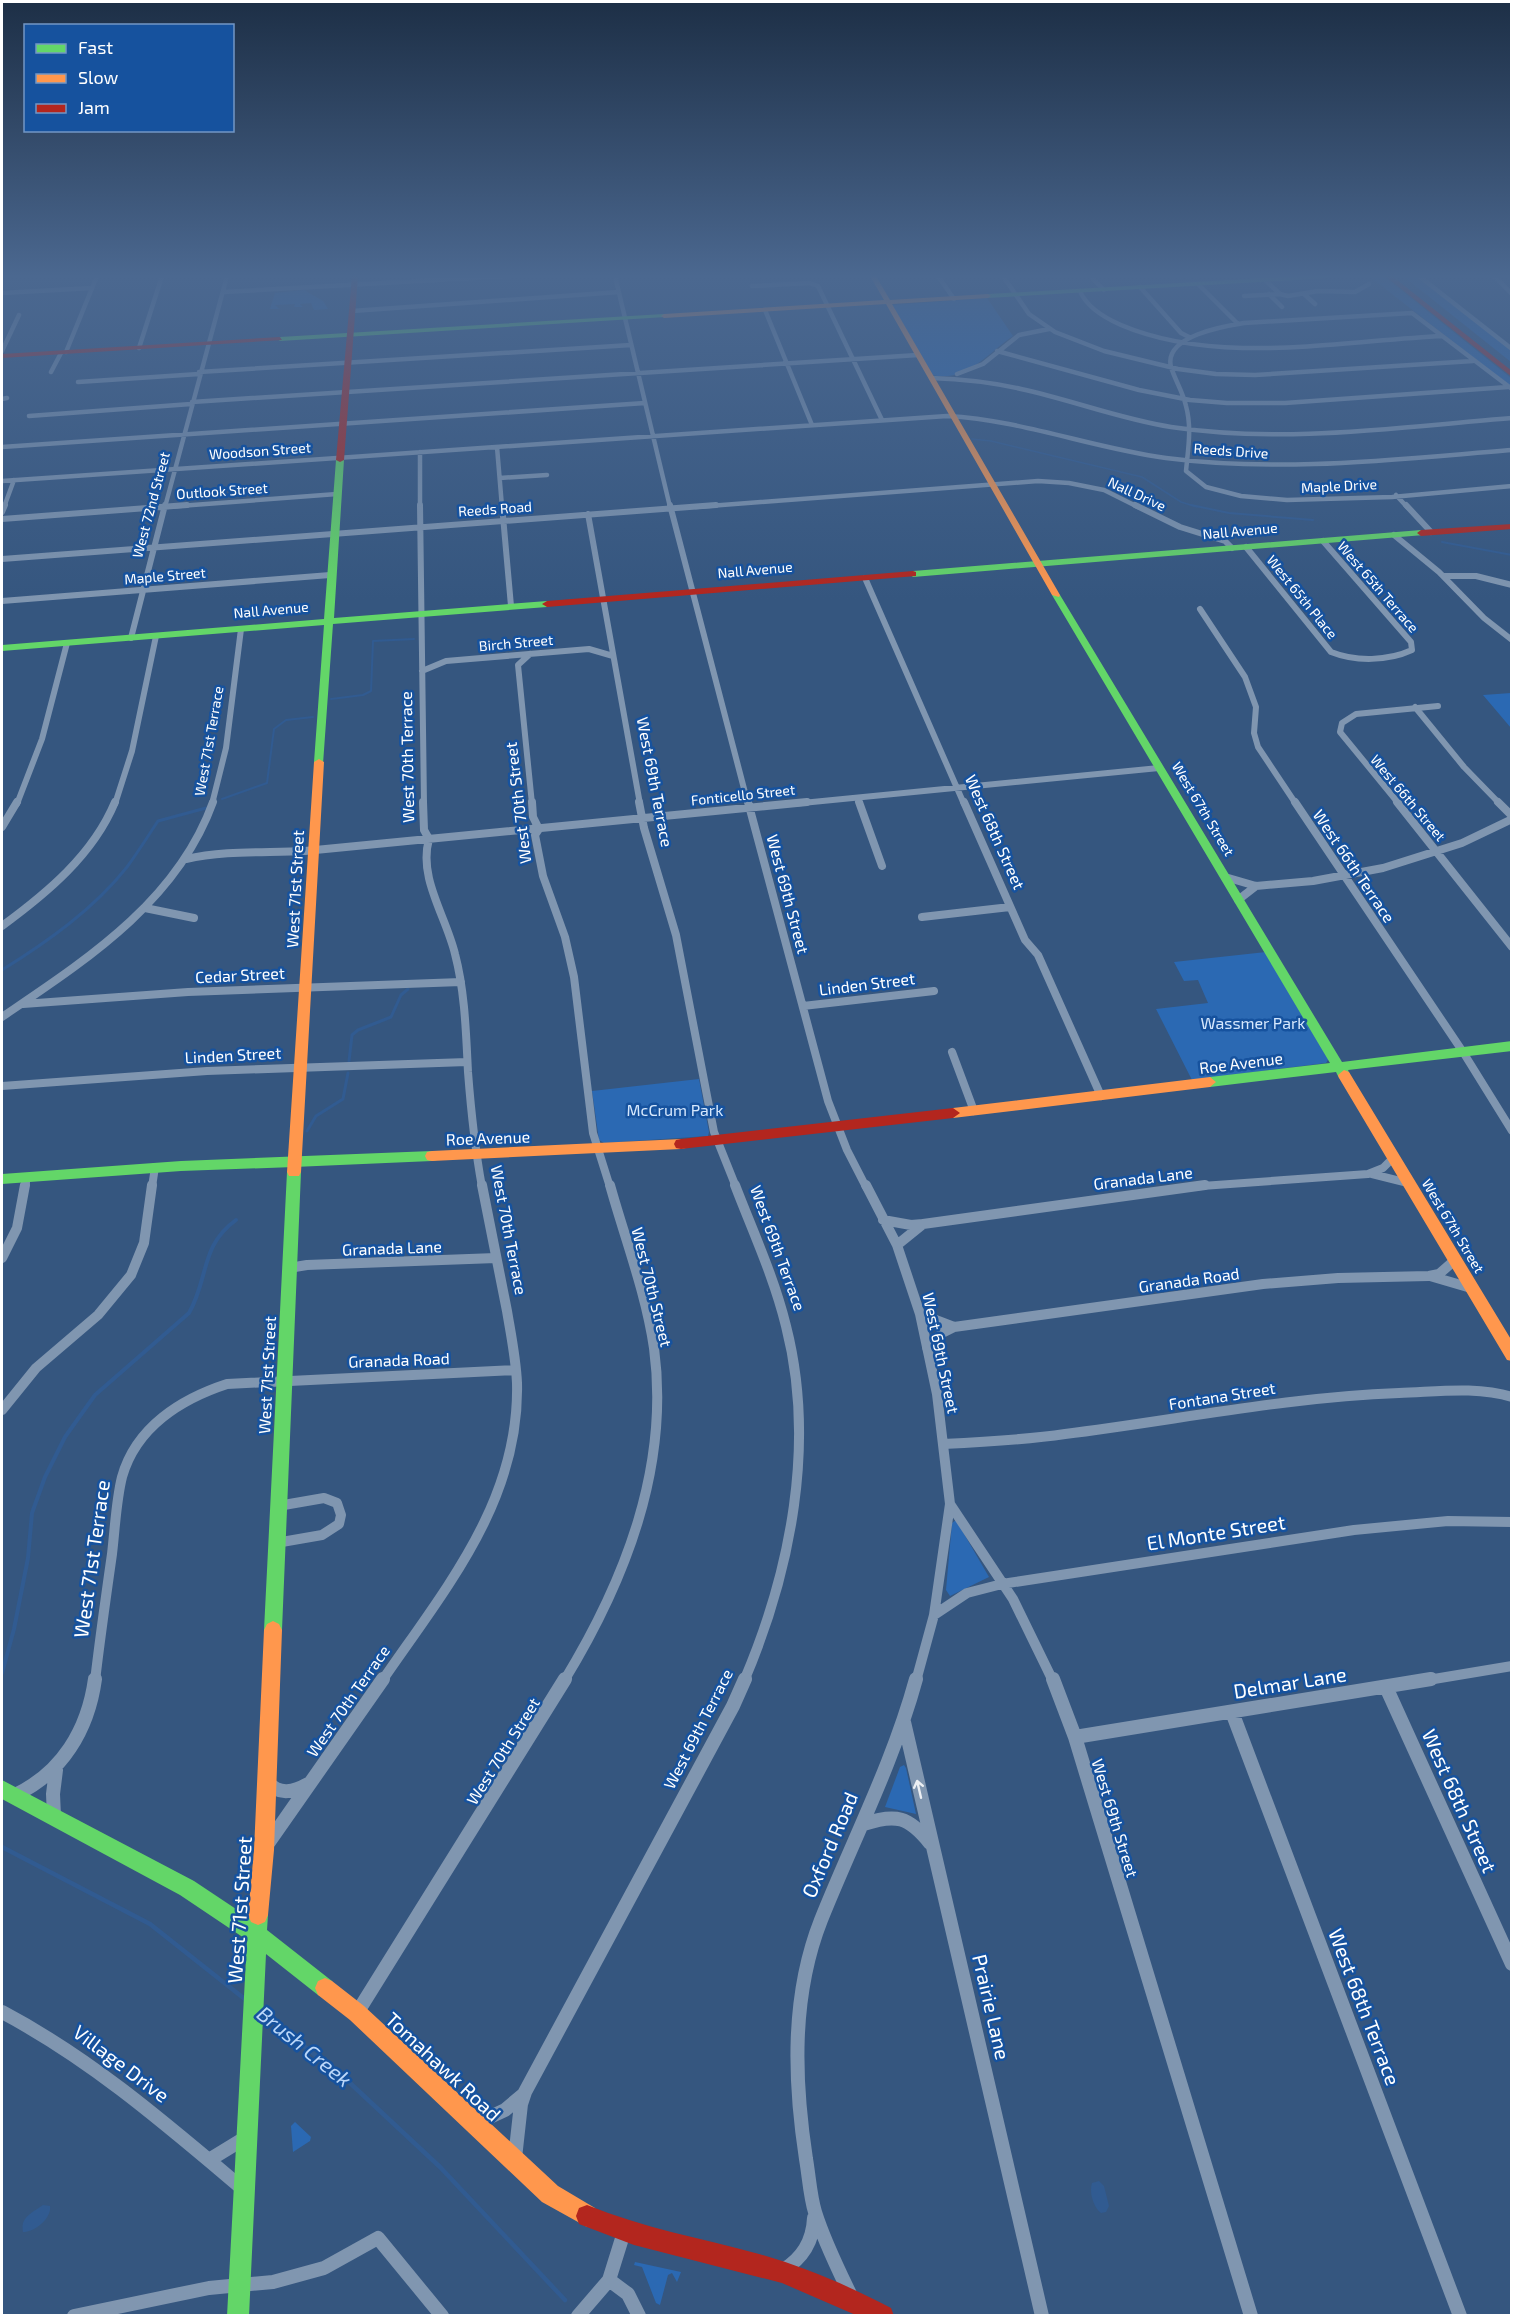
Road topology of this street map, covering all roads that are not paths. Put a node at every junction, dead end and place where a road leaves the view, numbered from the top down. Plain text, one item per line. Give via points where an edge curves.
1 (196, 384) edge
2 (346, 384) edge
3 (466, 384) edge
4 (641, 384) edge
5 (796, 384) edge
6 (864, 384) edge
7 (934, 384) edge
8 (1008, 384) edge
9 (1118, 384) edge
10 (1178, 384) edge
11 (1508, 384) edge
12 (345, 392) junction
13 (1183, 399) junction
14 (192, 403) junction
15 (645, 403) junction
16 (29, 416) dead end
17 (952, 416) junction
18 (1512, 418) edge
19 (882, 420) junction
20 (343, 424) junction
21 (812, 425) junction
22 (1191, 429) junction
23 (183, 435) junction
24 (653, 436) junction
25 (2, 447) edge
26 (497, 447) junction
27 (1512, 450) edge
28 (420, 452) junction
29 (340, 458) junction
30 (1187, 460) junction
31 (174, 470) junction
32 (547, 475) dead end
33 (500, 478) junction
34 (14, 480) junction
35 (2, 481) edge
36 (990, 484) junction
37 (1512, 486) edge
38 (337, 494) junction
39 (1396, 495) junction
40 (164, 507) junction
41 (671, 508) junction
42 (2, 512) edge
43 (588, 514) junction
44 (2, 519) edge
45 (504, 521) junction
46 (1512, 526) edge
47 (420, 527) junction
48 (1431, 532) junction
49 (334, 533) junction
50 (1394, 535) junction
51 (1323, 541) junction
52 (154, 547) junction
53 (1246, 547) junction
54 (1232, 548) junction
55 (2, 559) edge
56 (1036, 564) junction
57 (330, 575) junction
58 (1444, 576) junction
59 (865, 578) junction
60 (1512, 585) edge
61 (143, 590) junction
62 (691, 592) junction
63 (602, 599) junction
64 (2, 602) edge
65 (510, 606) junction
66 (1200, 609) dead end
67 (420, 614) junction
68 (327, 621) junction
69 (241, 629) junction
70 (156, 636) junction
71 (609, 636) junction
72 (131, 638) junction
73 (1512, 640) edge
74 (67, 643) junction
75 (2, 648) edge
76 (589, 649) junction
77 (421, 654) junction
78 (530, 654) junction
79 (504, 656) junction
80 (613, 656) junction
81 (1378, 657) joint
82 (446, 661) junction
83 (518, 665) junction
84 (422, 671) junction
85 (1438, 706) dead end
86 (1414, 707) junction
87 (1159, 768) junction
88 (957, 788) junction
89 (858, 798) junction
90 (749, 808) junction
91 (1512, 817) edge
92 (643, 819) junction
93 (2, 826) edge
94 (539, 828) junction
95 (429, 839) junction
96 (196, 843) junction
97 (313, 850) junction
98 (1438, 852) junction
99 (210, 853) junction
100 (186, 859) junction
101 (882, 866) dead end
102 (1344, 876) junction
103 (1225, 877) junction
104 (1256, 886) junction
105 (1238, 900) junction
106 (1010, 907) junction
107 (145, 908) junction
108 (922, 917) dead end
109 (194, 918) dead end
110 (2, 926) edge
111 (1512, 947) edge
112 (461, 982) junction
113 (305, 987) junction
114 (934, 991) dead end
115 (21, 1004) junction
116 (803, 1006) junction
117 (2, 1017) edge
118 (1512, 1046) edge
119 (952, 1052) dead end
120 (1463, 1052) junction
121 (467, 1062) junction
122 (301, 1067) junction
123 (1339, 1067) junction
124 (2, 1086) edge
125 (1101, 1096) junction
126 (974, 1111) junction
127 (837, 1128) junction
128 (1512, 1131) edge
129 (719, 1141) junction
130 (599, 1150) junction
131 (478, 1155) junction
132 (1393, 1158) junction
133 (295, 1161) junction
134 (155, 1167) junction
135 (1368, 1174) junction
136 (27, 1177) junction
137 (2, 1179) edge
138 (1408, 1183) junction
139 (883, 1220) junction
140 (923, 1224) junction
141 (897, 1245) junction
142 (2, 1258) edge
143 (496, 1258) junction
144 (1455, 1260) junction
145 (289, 1268) junction
146 (1429, 1276) junction
147 (1471, 1288) junction
148 (920, 1314) junction
149 (954, 1327) junction
150 (927, 1348) junction
151 (1512, 1355) edge
152 (516, 1370) junction
153 (284, 1380) junction
154 (1510, 1394) edge
155 (2, 1410) edge
156 (943, 1444) junction
157 (950, 1504) junction
158 (278, 1506) junction
159 (1512, 1522) edge
160 (276, 1543) junction
161 (1002, 1584) junction
162 (934, 1615) junction
163 (1512, 1666) edge
164 (1386, 1687) junction
165 (1232, 1712) junction
166 (904, 1721) junction
167 (1075, 1737) junction
168 (56, 1770) junction
169 (266, 1777) junction
170 (310, 1783) junction
171 (8, 1792) edge
172 (54, 1816) junction
173 (864, 1824) junction
174 (932, 1846) junction
175 (264, 1850) junction
176 (257, 1935) junction
177 (1512, 1964) edge
178 (2, 2012) edge
179 (357, 2013) junction
180 (525, 2092) junction
181 (475, 2123) junction
182 (246, 2138) junction
183 (209, 2160) junction
184 (514, 2162) junction
185 (244, 2189) junction
186 (814, 2210) junction
187 (624, 2232) junction
188 (781, 2272) junction
189 (609, 2280) junction
190 (239, 2285) junction
191 (853, 2300) junction
192 (1039, 2311) edge
193 (74, 2316) edge
194 (238, 2316) edge
195 (442, 2316) edge
196 (578, 2316) edge
197 (639, 2316) edge
198 (884, 2316) edge
199 (1251, 2316) edge
200 (1460, 2316) edge

1 - 14 street, West 72nd Street
2 - 12 main road, West 71st Street
3 - 12 street
4 - 15 street, West 69th Street
5 - 21 street
6 - 19 street
7 - 17 main road, West 67th Street
8 - 22 street via 1128,419
9 - 13 street
10 - 13 street
11 - 13 street via 1265,404
12 - 14 street
12 - 20 main road, West 71st Street
13 - 22 street
14 - 16 street
14 - 23 street, West 72nd Street
15 - 20 street
15 - 24 street, West 69th Street
17 - 19 street, Woodson Street
17 - 30 street, Reeds Drive via 999,421 1097,446
17 - 36 main road, West 67th Street
18 - 22 street via 1284,434
19 - 21 street, Woodson Street
20 - 23 street
20 - 29 main road, West 71st Street
21 - 24 street, Woodson Street
22 - 30 street
23 - 25 street
23 - 31 street, West 72nd Street
24 - 26 street, Woodson Street
24 - 41 street, West 69th Street
26 - 28 street, Woodson Street
26 - 33 street
27 - 30 street, Reeds Drive via 1318,465
28 - 29 street, Woodson Street
28 - 47 street, West 70th Terrace
29 - 31 street, Woodson Street
29 - 38 main road, West 71st Street
30 - 39 street, Maple Drive via 1186,471 1191,478 1203,487 1226,494 1305,500
31 - 34 street, Woodson Street
31 - 40 street, West 72nd Street
32 - 33 street
33 - 45 street
34 - 35 street, Woodson Street
34 - 42 street
36 - 41 street, Reeds Road
36 - 54 street, Nall Drive via 1051,481 1096,488 1180,527 1225,541
36 - 56 main road, West 67th Street
37 - 39 street, Maple Drive
38 - 40 street, Outlook Street
38 - 49 main road, West 71st Street
39 - 48 street
40 - 44 street, Outlook Street
40 - 52 street, West 72nd Street
41 - 43 street, Reeds Road
41 - 62 street, West 69th Street
43 - 45 street, Reeds Road
43 - 63 street, West 69th Terrace
45 - 47 street, Reeds Road
45 - 65 street
46 - 48 main road, Nall Avenue
47 - 49 street, Reeds Road
47 - 67 street, West 70th Terrace
48 - 50 main road, Nall Avenue
49 - 52 street, Reeds Road
49 - 57 main road, West 71st Street
50 - 51 main road, Nall Avenue
50 - 58 street
51 - 53 main road, Nall Avenue
51 - 81 street, West 65th Terrace via 1413,646 1406,654
52 - 55 street, Reeds Road
52 - 61 street, West 72nd Street
53 - 54 main road, Nall Avenue
53 - 81 street, West 65th Place via 1331,652 1346,658
54 - 56 main road, Nall Avenue
56 - 59 main road, Nall Avenue
56 - 87 main road, West 67th Street
57 - 61 street, Maple Street
57 - 68 main road, West 71st Street
58 - 60 street via 1476,576
58 - 73 street via 1484,618
59 - 62 main road, Nall Avenue
59 - 88 street, West 68th Street
61 - 64 street, Maple Street
61 - 72 street, West 72nd Street
62 - 63 main road, Nall Avenue
62 - 90 street, West 69th Street
63 - 65 main road, Nall Avenue
63 - 71 street, West 69th Terrace
65 - 67 main road, Nall Avenue
66 - 102 street, West 66th Terrace via 1241,670 1256,703 1253,731 1258,747
67 - 68 main road, Nall Avenue
67 - 77 street, West 70th Terrace
68 - 69 main road, Nall Avenue
68 - 97 main road, West 71st Street
69 - 70 main road, Nall Avenue
69 - 96 street, West 71st Terrace via 219,784
70 - 72 main road, Nall Avenue
70 - 110 street via 126,770 111,813 74,864
71 - 76 street via 603,644
71 - 80 street, West 69th Terrace
72 - 74 main road, Nall Avenue
74 - 75 main road, Nall Avenue
74 - 93 street via 28,780
76 - 78 street, Birch Street
76 - 80 street, Birch Street
77 - 82 street
77 - 84 street, West 70th Terrace
78 - 79 street, Birch Street
78 - 83 street
79 - 82 street, Birch Street
79 - 83 street
80 - 92 street, West 69th Terrace
82 - 84 street, Birch Street
83 - 94 street, West 70th Street via 533,817
84 - 95 street, West 70th Terrace via 424,831
85 - 86 street
86 - 91 street
86 - 98 street, West 66th Street via 1352,715 1342,723 1340,732
87 - 88 street, Fonticello Street
87 - 103 main road, West 67th Street
88 - 89 street, Fonticello Street
88 - 106 street, West 68th Street
89 - 90 street, Fonticello Street
89 - 101 street
90 - 92 street, Fonticello Street
90 - 116 street, West 69th Street
91 - 98 street via 1484,834
92 - 94 street, Fonticello Street
92 - 129 street, West 69th Terrace via 676,936 714,1132
94 - 95 street, Fonticello Street
94 - 130 street, West 70th Street via 535,835 539,860 565,937 573,976 593,1133
95 - 97 street, Fonticello Street
95 - 112 street, West 70th Terrace via 425,847 427,865
96 - 99 street
96 - 100 street, West 71st Terrace
97 - 99 street, Fonticello Street
97 - 113 main road, West 71st Street
98 - 102 street
98 - 111 street, West 66th Street
99 - 100 street, Fonticello Street
100 - 107 street, West 71st Terrace
102 - 104 street
102 - 120 street, West 66th Terrace
103 - 104 street
103 - 105 main road, West 67th Street
104 - 105 street
105 - 123 main road, West 67th Street
106 - 108 street
106 - 125 street, West 68th Street via 1025,940 1038,955
107 - 109 street
107 - 115 street, West 71st Terrace via 94,952
112 - 113 street, Cedar Street
112 - 121 street, West 70th Terrace
113 - 115 street, Cedar Street
113 - 122 main road, West 71st Street
114 - 116 street, Linden Street
115 - 117 street, West 71st Terrace
116 - 127 street, West 69th Street
118 - 120 main road, Roe Avenue
119 - 126 street
120 - 123 main road, Roe Avenue
120 - 128 street, West 66th Terrace
121 - 122 street, Linden Street
121 - 131 street, West 70th Terrace
122 - 124 street, Linden Street
122 - 133 main road, West 71st Street
123 - 125 main road, Roe Avenue
123 - 132 main road, West 67th Street
125 - 126 main road, Roe Avenue
126 - 127 main road, Roe Avenue
127 - 129 main road, Roe Avenue
127 - 139 street, West 69th Street
129 - 130 main road, Roe Avenue
129 - 180 street, West 69th Terrace via 775,1286 795,1374 798,1453 788,1543 773,1604 732,1706
130 - 131 main road, Roe Avenue
130 - 179 street, West 70th Street via 654,1348 658,1416 643,1509 629,1555 587,1643
131 - 133 main road, Roe Avenue
131 - 143 street, West 70th Terrace
132 - 135 street, Granada Lane via 1383,1168
132 - 138 main road, West 67th Street
133 - 134 main road, Roe Avenue
133 - 145 main road, West 71st Street
134 - 136 main road, Roe Avenue
134 - 155 street via 144,1243 131,1275 98,1315 36,1368
135 - 138 street, Granada Lane
135 - 140 street, Granada Lane via 1193,1186
136 - 137 main road, Roe Avenue
136 - 142 street via 17,1228
138 - 144 main road, West 67th Street
139 - 140 street, Granada Lane
139 - 141 street, West 69th Street
140 - 141 street
141 - 148 street, West 69th Street
143 - 145 street, Granada Lane
143 - 152 street, West 70th Terrace
144 - 146 street, Granada Road via 1439,1274
144 - 147 main road, West 67th Street
145 - 153 main road, West 71st Street
146 - 147 street, Granada Road
146 - 149 street, Granada Road via 1263,1284
147 - 151 main road, West 67th Street
148 - 149 street, Granada Road
148 - 150 street, West 69th Street
149 - 150 street, Granada Road
150 - 156 street, West 69th Street
152 - 153 street, Granada Road
152 - 170 street, West 70th Terrace via 518,1394 512,1444 503,1481 481,1534 454,1579
153 - 158 main road, West 71st Street
153 - 168 street, West 71st Terrace via 226,1384 196,1393 158,1419 130,1456 118,1500 93,1692 72,1746
154 - 156 street, Fontana Street via 1358,1394 1046,1435
156 - 157 street, West 69th Street
157 - 161 street, West 69th Street
157 - 162 street, Oxford Road
158 - 160 main road, West 71st Street
158 - 160 street via 329,1498 337,1503 340,1516 337,1525 327,1533
159 - 161 street, El Monte Street via 1448,1521 1354,1530
160 - 169 main road, West 71st Street
161 - 162 street, El Monte Street via 967,1593
161 - 167 street, West 69th Street via 1035,1641
162 - 166 street, Oxford Road
163 - 164 street, Delmar Lane
164 - 165 street, Delmar Lane
164 - 177 street, West 68th Street
165 - 167 street, Delmar Lane
165 - 200 street, West 68th Terrace
166 - 173 street, Oxford Road
174 -> 166 street, Prairie Lane
167 - 199 street, West 69th Street
168 - 171 street, West 71st Terrace via 26,1791
168 - 172 street, West 71st Terrace
169 - 170 street, West 70th Terrace via 272,1788 279,1791 293,1791
169 - 175 main road, West 71st Street
170 - 175 street, West 70th Terrace
171 - 172 main road, Tomahawk Road
172 - 176 main road, Tomahawk Road via 188,1888
173 - 174 street via 880,1818 902,1817 919,1828
173 - 186 street, Oxford Road via 820,1921 801,2002 797,2046 799,2110
174 - 192 street, Prairie Lane
175 - 176 main road, West 71st Street
176 - 179 main road, Tomahawk Road
176 - 182 main road, West 71st Street
178 - 183 street, Village Drive via 84,2059
179 - 181 main road, Tomahawk Road
180 - 181 street, West 69th Terrace via 505,2110
180 - 184 street, West 69th Terrace
181 - 184 main road, Tomahawk Road
182 - 183 street
182 - 185 main road, West 71st Street
183 - 185 street, Village Drive
184 - 187 main road, Tomahawk Road via 550,2194 588,2217
185 - 190 main road, West 71st Street
186 - 188 street, Oxford Road via 814,2228 807,2250
186 - 191 street, Oxford Road
187 - 188 main road, Tomahawk Road
187 - 189 street
188 - 191 main road, Tomahawk Road
189 - 196 street
189 - 197 street via 628,2293
190 - 193 street
190 - 194 main road, West 71st Street
190 - 195 street via 273,2282 324,2268 378,2238
191 - 198 main road, Tomahawk Road

